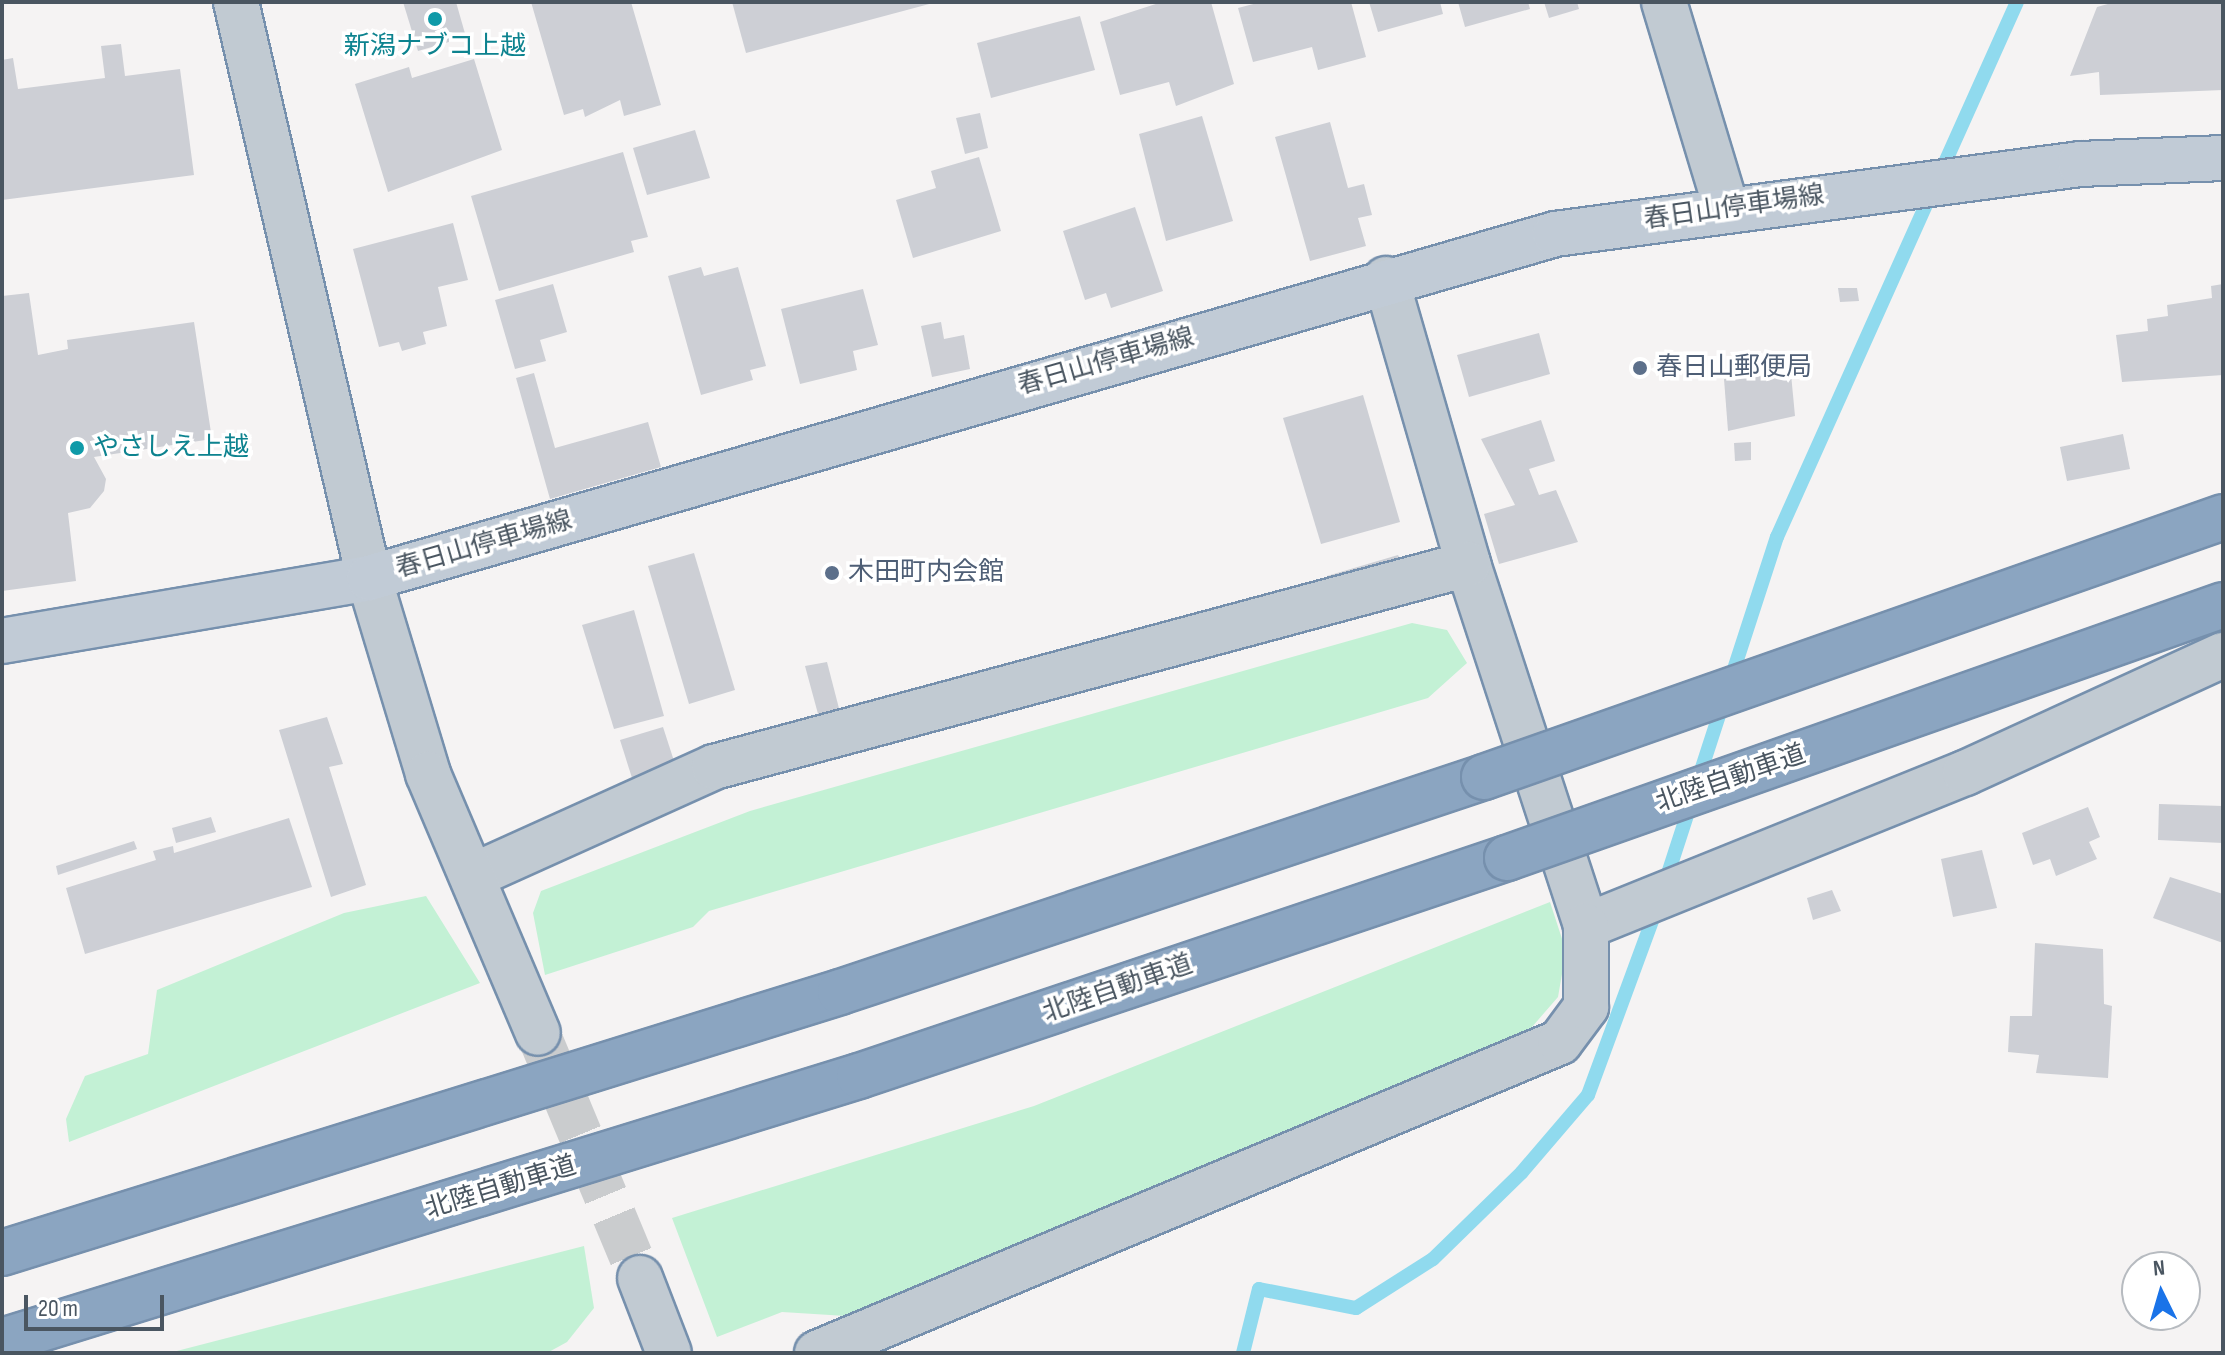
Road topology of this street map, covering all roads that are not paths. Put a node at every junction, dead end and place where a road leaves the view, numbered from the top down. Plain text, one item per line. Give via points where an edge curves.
1 (236, 2) edge
2 (1664, 2) edge
3 (2223, 158) edge
4 (1726, 208) junction
5 (1386, 279) junction
6 (2223, 517) edge
7 (1468, 564) junction
8 (369, 578) junction
9 (2223, 605) edge
10 (2, 641) edge
11 (2223, 655) edge
12 (475, 875) junction
13 (1586, 926) junction
14 (538, 1033) tunnel mouth
15 (2, 1253) edge
16 (640, 1278) tunnel mouth
17 (2, 1341) edge
18 (669, 1353) edge
19 (817, 1353) edge

1 - 8 street
2 - 4 street
3 - 4 main road, 春日山停車場線 via 2080,164
4 - 5 main road, 春日山停車場線 via 1555,234
5 - 7 street
5 - 8 main road, 春日山停車場線
6 - 15 highway, bridge via 1484,777 840,992
7 - 12 street via 714,767
7 - 13 street
8 - 10 main road, 春日山停車場線
8 - 12 street via 428,774
9 - 17 highway, 北陸自動車道, bridge via 1507,858 859,1076
11 - 13 street via 1965,773
12 - 14 street
13 - 19 street via 1586,1007 1560,1042
16 - 18 street

